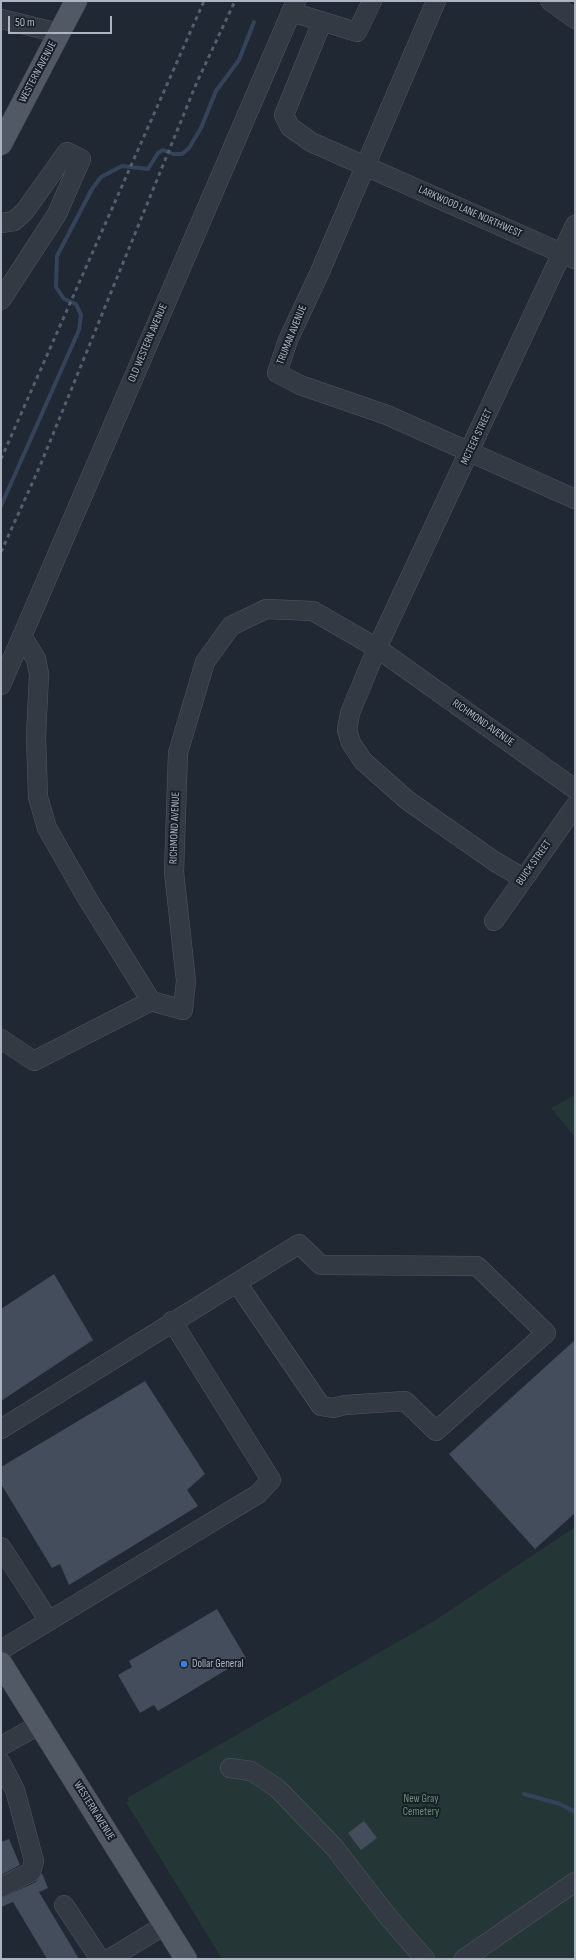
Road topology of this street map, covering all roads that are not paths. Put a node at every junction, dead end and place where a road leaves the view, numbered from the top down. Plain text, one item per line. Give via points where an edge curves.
1 (76, 1) edge
2 (372, 1) edge
3 (436, 1) edge
4 (550, 1) edge
5 (293, 6) edge
6 (1, 19) edge
7 (575, 19) edge
8 (322, 22) junction
9 (59, 33) junction
10 (2, 139) edge
11 (366, 165) junction
12 (1, 223) edge
13 (575, 225) edge
14 (569, 256) edge
15 (1, 300) edge
16 (470, 452) junction
17 (575, 499) edge
18 (22, 636) junction
19 (377, 648) junction
20 (1, 685) edge
21 (575, 789) edge
22 (575, 806) edge
23 (523, 878) junction
24 (494, 921) dead end
25 (151, 1001) junction
26 (1, 1040) edge
27 (237, 1283) junction
28 (172, 1321) junction
29 (1, 1429) edge
30 (1, 1547) edge
31 (49, 1621) junction
32 (1, 1650) edge
33 (1, 1663) edge
34 (39, 1725) junction
35 (1, 1746) edge
36 (1, 1763) edge
37 (230, 1768) dead end
38 (575, 1882) edge
39 (1, 1887) edge
40 (64, 1905) dead end
41 (165, 1926) junction
42 (100, 1959) edge
43 (109, 1959) edge
44 (186, 1959) edge
45 (425, 1959) edge
46 (464, 1959) edge

1 - 9 main road, WESTERN AVENUE
2 - 8 street via 357,32
3 - 11 street, TRUMAN AVENUE
4 - 7 street
5 - 8 street
5 - 18 street, OLD WESTERN AVENUE
6 - 9 street
8 - 11 street, LARKWOOD LANE NORTHWEST via 284,115 290,127 311,142
9 - 10 main road, WESTERN AVENUE
11 - 14 street, LARKWOOD LANE NORTHWEST
11 - 16 street, TRUMAN AVENUE via 288,340 277,373 300,385 387,415
12 - 15 street via 14,221 25,211 67,152 81,159 57,214
13 - 14 street, MCTEER STREET
14 - 16 street, MCTEER STREET
16 - 17 street, TRUMAN AVENUE
16 - 19 street, MCTEER STREET
18 - 20 street, OLD WESTERN AVENUE
18 - 25 street via 36,659 39,674 36,738 38,796 47,828
19 - 21 street, RICHMOND AVENUE
19 - 23 street, MCTEER STREET via 350,713 347,730 351,743 363,761 407,800 494,861
19 - 25 street, RICHMOND AVENUE via 313,612 266,609 231,626 205,662 178,754 174,872 186,981 183,1010
22 - 23 street, BUICK STREET
23 - 24 street, BUICK STREET
25 - 26 street via 34,1061
27 - 27 street via 299,1244 320,1265 477,1266 546,1333 436,1431 405,1401 332,1408 321,1406
27 - 28 street
28 - 29 street
28 - 31 street via 270,1480 258,1494
30 - 31 street
31 - 32 street
33 - 34 main road, WESTERN AVENUE
34 - 35 street
34 - 41 main road, WESTERN AVENUE
36 - 39 street via 15,1790 34,1860 31,1872
37 - 45 street via 251,1771 277,1788 334,1847 389,1918
38 - 46 street
40 - 42 street
41 - 43 street
41 - 44 main road, WESTERN AVENUE

